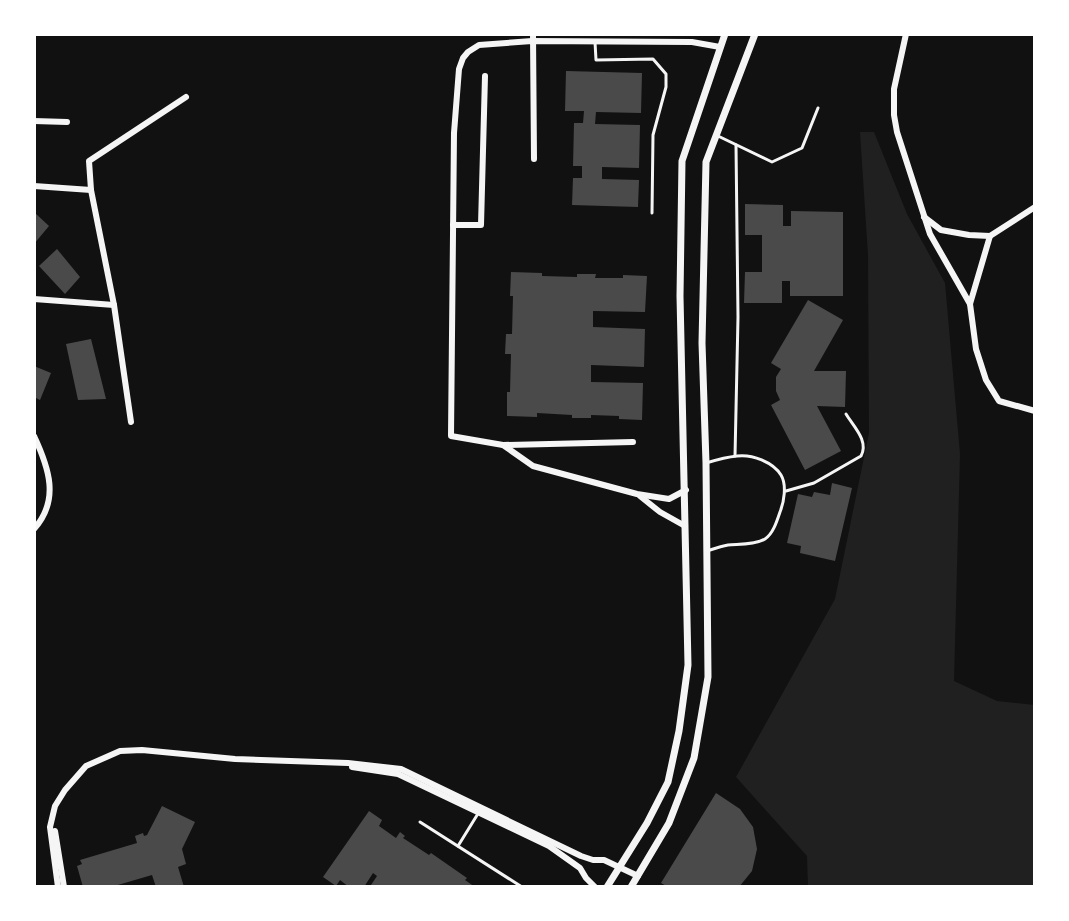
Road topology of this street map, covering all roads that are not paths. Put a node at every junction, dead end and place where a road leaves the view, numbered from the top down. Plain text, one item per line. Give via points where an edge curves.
1 (725, 34) edge
2 (755, 34) edge
3 (906, 34) edge
4 (533, 37) edge
5 (595, 40) junction
6 (720, 47) junction
7 (485, 76) dead end
8 (186, 97) dead end
9 (818, 108) dead end
10 (34, 121) edge
11 (67, 122) dead end
12 (715, 135) junction
13 (736, 145) junction
14 (534, 159) dead end
15 (34, 186) edge
16 (91, 190) junction
17 (1035, 207) edge
18 (652, 213) dead end
19 (924, 217) junction
20 (453, 225) junction
21 (990, 236) junction
22 (34, 299) edge
23 (970, 304) junction
24 (114, 305) junction
25 (1035, 411) edge
26 (846, 414) dead end
27 (131, 422) dead end
28 (34, 436) edge
29 (633, 442) dead end
30 (503, 445) junction
31 (735, 456) junction
32 (706, 463) junction
33 (705, 485) junction
34 (686, 490) junction
35 (784, 491) junction
36 (637, 494) junction
37 (685, 526) junction
38 (34, 529) edge
39 (705, 529) junction
40 (706, 551) junction
41 (479, 812) junction
42 (420, 822) dead end
43 (458, 846) junction
44 (620, 868) junction
45 (638, 876) junction
46 (58, 887) edge
47 (64, 887) edge
48 (522, 887) edge
49 (595, 887) edge
50 (607, 887) edge
51 (631, 887) edge

1 - 6 street
2 - 12 street
3 - 19 street via 894,115
4 - 5 street
4 - 14 street
4 - 20 street via 479,45 463,58 454,133
5 - 6 street
5 - 18 lane via 596,60 653,59 666,74 653,135
6 - 34 street via 682,161
7 - 20 street via 481,225
8 - 16 street via 89,161
9 - 13 lane via 802,148 772,162
10 - 11 street
12 - 13 lane
12 - 32 street via 706,162
13 - 31 lane
15 - 16 street
16 - 24 street
17 - 21 street
19 - 21 street via 941,230
19 - 23 street
20 - 30 street via 451,436
21 - 23 street
22 - 24 street
23 - 25 street via 986,380 999,401
24 - 27 street
26 - 35 lane via 864,443 861,456 814,483
28 - 38 street via 50,476 43,519
29 - 30 street
30 - 36 street via 533,466
31 - 32 lane
31 - 35 lane via 775,468 783,477
32 - 33 street
33 - 34 street
33 - 39 street
34 - 36 street via 669,499
34 - 37 street
35 - 40 lane via 776,525 766,539
36 - 37 street
37 - 39 street
37 - 44 street via 688,665 679,731 668,782
39 - 40 street
40 - 45 street via 708,677 694,758 669,823
41 - 43 lane
41 - 47 street via 398,774 121,755 88,770 59,809 54,827
41 - 49 street via 549,846 580,868
42 - 43 lane
43 - 48 lane
44 - 45 street
44 - 46 street via 581,856 401,769 142,750 120,751 86,766 55,806 50,827
44 - 50 street
45 - 51 street

